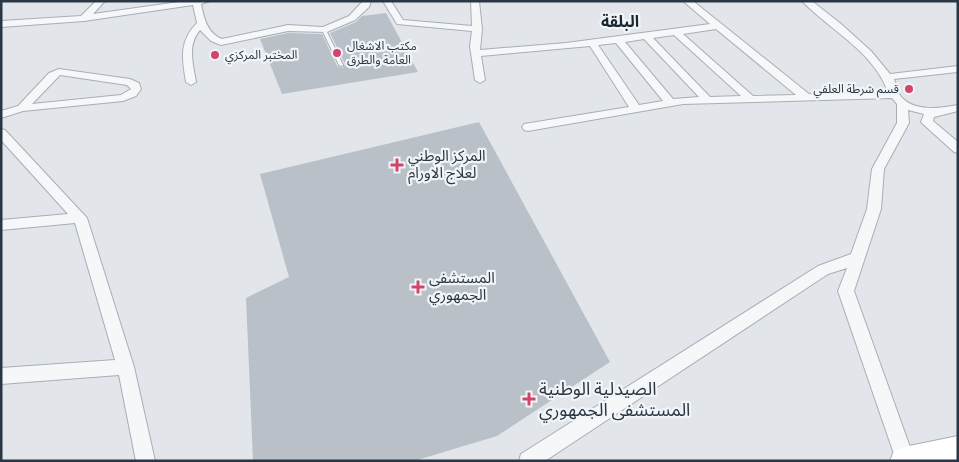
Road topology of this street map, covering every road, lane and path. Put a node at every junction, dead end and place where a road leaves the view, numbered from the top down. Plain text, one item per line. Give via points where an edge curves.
1 (101, 1) edge
2 (367, 1) edge
3 (387, 1) edge
4 (475, 1) edge
5 (687, 1) edge
6 (806, 1) edge
7 (202, 2) edge
8 (84, 18) junction
9 (1, 22) edge
10 (200, 25) junction
11 (717, 26) junction
12 (477, 29) junction
13 (324, 30) junction
14 (676, 32) junction
15 (646, 36) junction
16 (619, 40) junction
17 (593, 44) junction
18 (476, 54) junction
19 (341, 65) dead end
20 (958, 69) edge
21 (888, 77) junction
22 (480, 80) dead end
23 (191, 82) dead end
24 (750, 98) junction
25 (807, 98) junction
26 (898, 99) junction
27 (706, 100) junction
28 (670, 103) junction
29 (22, 108) junction
30 (958, 108) edge
31 (636, 109) junction
32 (942, 111) junction
33 (1, 115) edge
34 (528, 127) dead end
35 (1, 133) edge
36 (958, 149) edge
37 (80, 218) junction
38 (1, 225) edge
39 (857, 258) junction
40 (126, 367) junction
41 (1, 376) edge
42 (958, 450) edge
43 (146, 461) edge
44 (528, 461) edge
45 (905, 461) edge

1 - 8 street
2 - 13 street via 352,18
3 - 12 street via 400,22
4 - 12 street
5 - 11 street
6 - 21 street via 861,45
7 - 8 street
7 - 10 street
8 - 9 street
10 - 13 street via 221,42 288,28
10 - 23 street via 186,47
11 - 14 street
11 - 25 street
12 - 18 street
13 - 19 lane
14 - 15 street
14 - 24 street
15 - 16 street
15 - 27 street
16 - 17 street
16 - 28 street
17 - 18 street
17 - 31 street
18 - 22 street
20 - 21 street
21 - 26 street
24 - 25 street
24 - 27 street
25 - 26 street
26 - 32 street via 915,108
26 - 39 street via 903,123 878,168 874,209
27 - 28 street
28 - 31 street
29 - 29 street via 123,98 136,89 130,82 59,72
29 - 33 street
30 - 32 street
31 - 34 street
32 - 36 street via 929,116 927,122
35 - 37 street
37 - 38 street
37 - 40 street
39 - 44 street via 823,270
39 - 45 street via 846,291
40 - 41 street
40 - 43 street
42 - 45 main road

